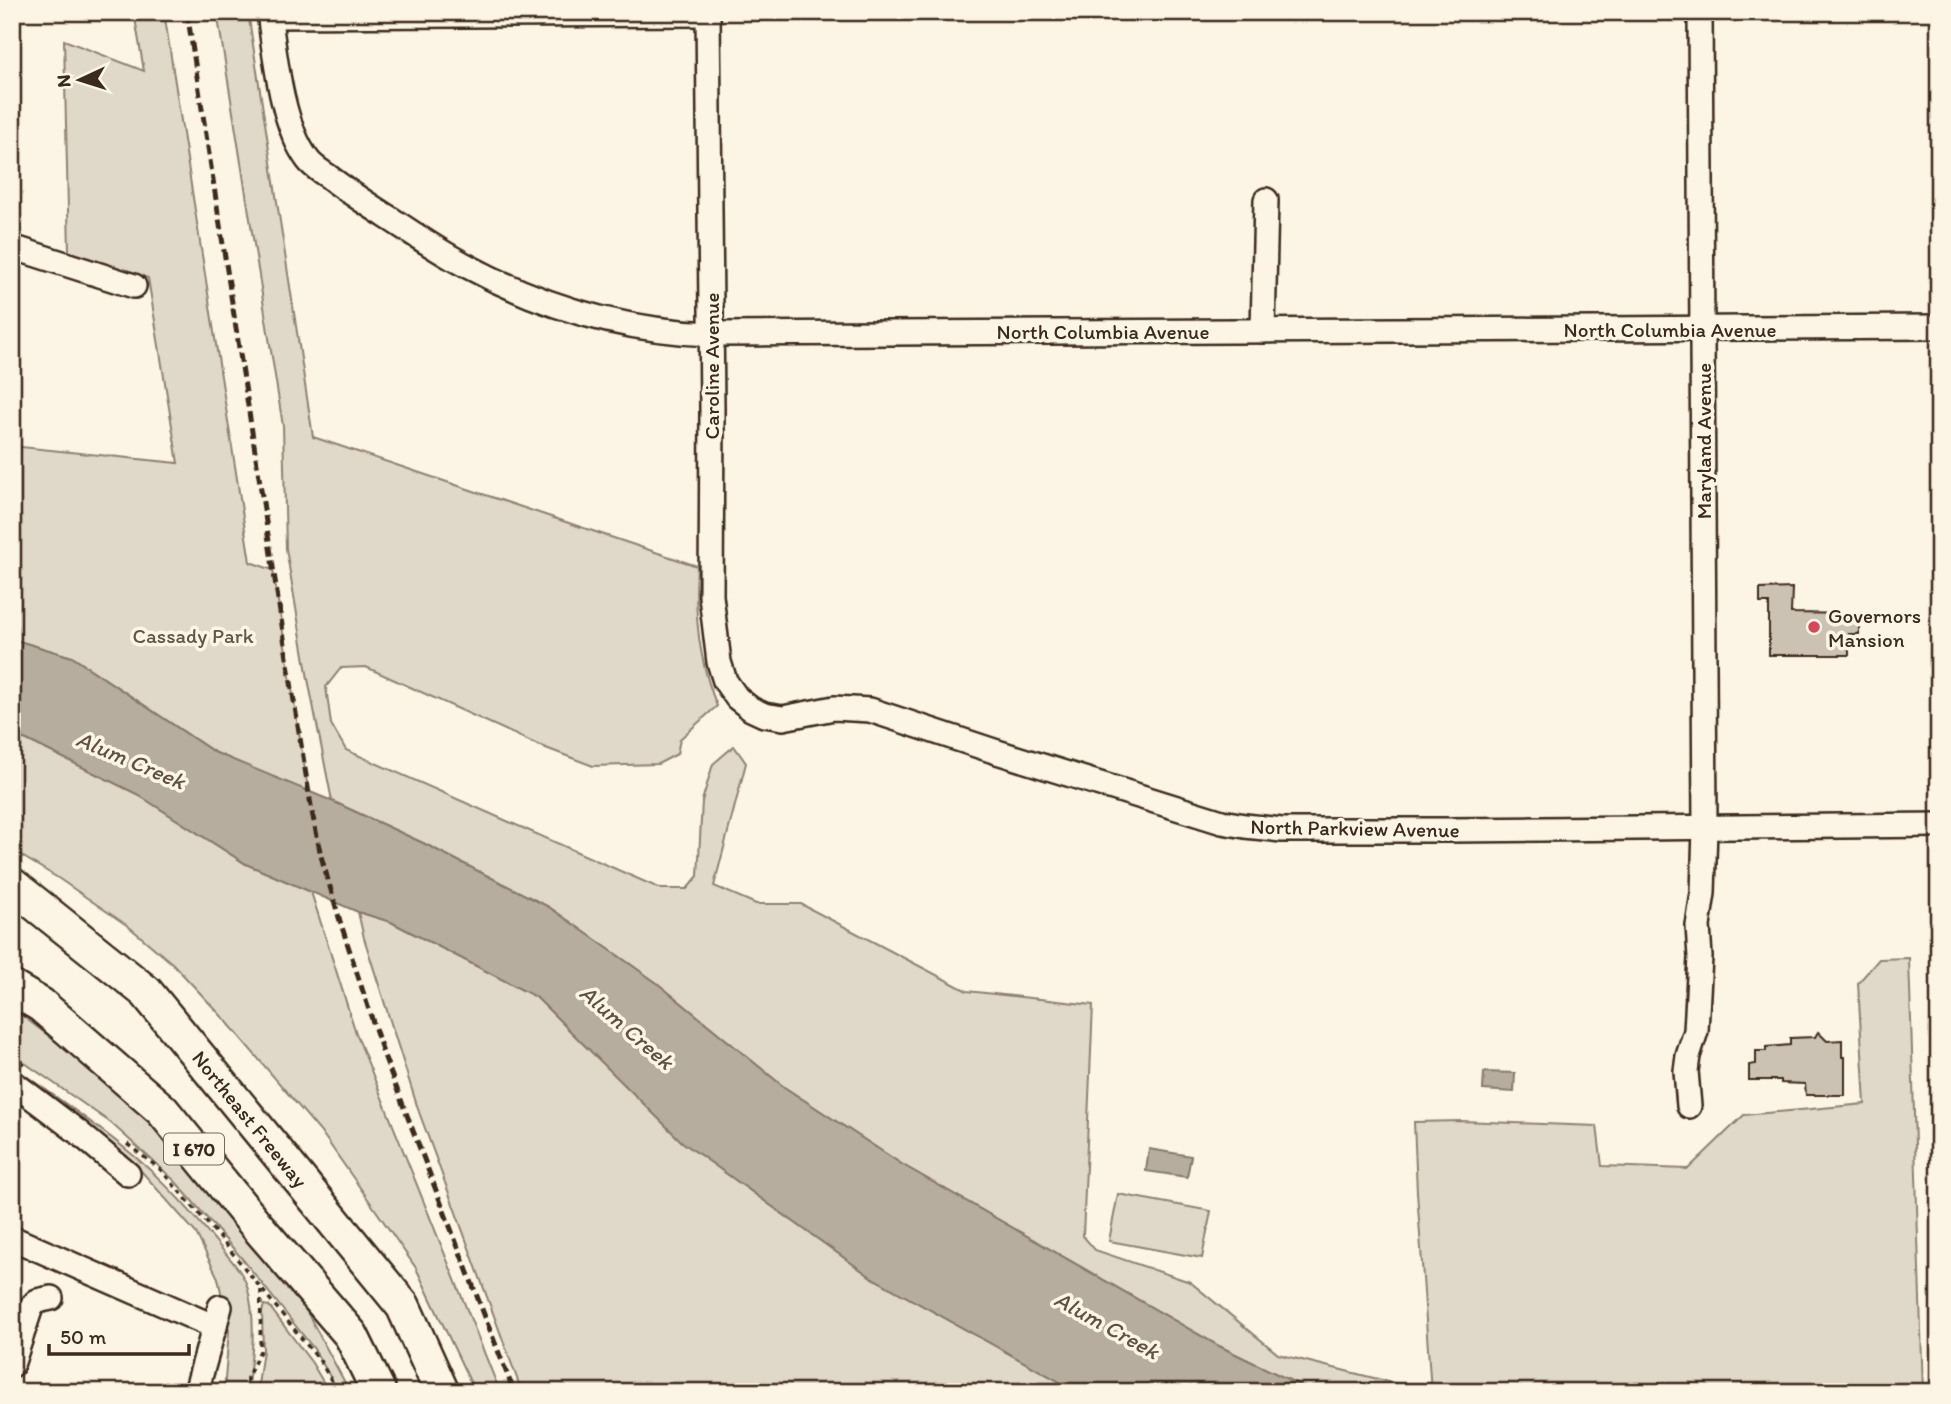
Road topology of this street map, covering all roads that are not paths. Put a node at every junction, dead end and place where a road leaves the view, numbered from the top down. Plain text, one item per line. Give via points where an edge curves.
1 (1700, 12) edge
2 (708, 13) edge
3 (269, 14) edge
4 (1266, 200) dead end
5 (12, 247) edge
6 (134, 286) dead end
7 (1939, 327) edge
8 (1702, 329) junction
9 (1263, 331) junction
10 (711, 334) junction
11 (751, 709) joint
12 (1939, 825) edge
13 (1705, 828) junction
14 (12, 885) edge
15 (12, 988) edge
16 (12, 1082) edge
17 (1689, 1106) dead end
18 (128, 1174) dead end
19 (12, 1238) edge
20 (51, 1298) dead end
21 (12, 1365) edge
22 (196, 1392) edge
23 (379, 1392) edge
24 (442, 1392) edge

1 - 8 street, Maryland Avenue
2 - 3 street
2 - 10 street, Caroline Avenue
3 - 10 street, North Columbia Avenue via 278,75 297,141 310,162 351,193 466,266 528,295 586,316 640,328
4 - 9 street
5 - 6 street
7 - 8 street, North Columbia Avenue
8 - 9 street, North Columbia Avenue
8 - 13 street, Maryland Avenue
9 - 10 street, North Columbia Avenue
10 - 11 street, Caroline Avenue via 712,608 725,681
11 - 13 street, North Parkview Avenue via 783,718 834,708 870,710 1245,827
12 - 13 street, North Parkview Avenue
13 - 17 street, Maryland Avenue via 1696,1031 1686,1071
14 - 24 highway, Northeast Freeway / I 670 via 146,992 403,1306
15 - 23 highway, I 670 via 41,1005 162,1110 351,1335
16 - 18 street
19 - 22 street via 218,1317
20 - 21 street via 31,1307

